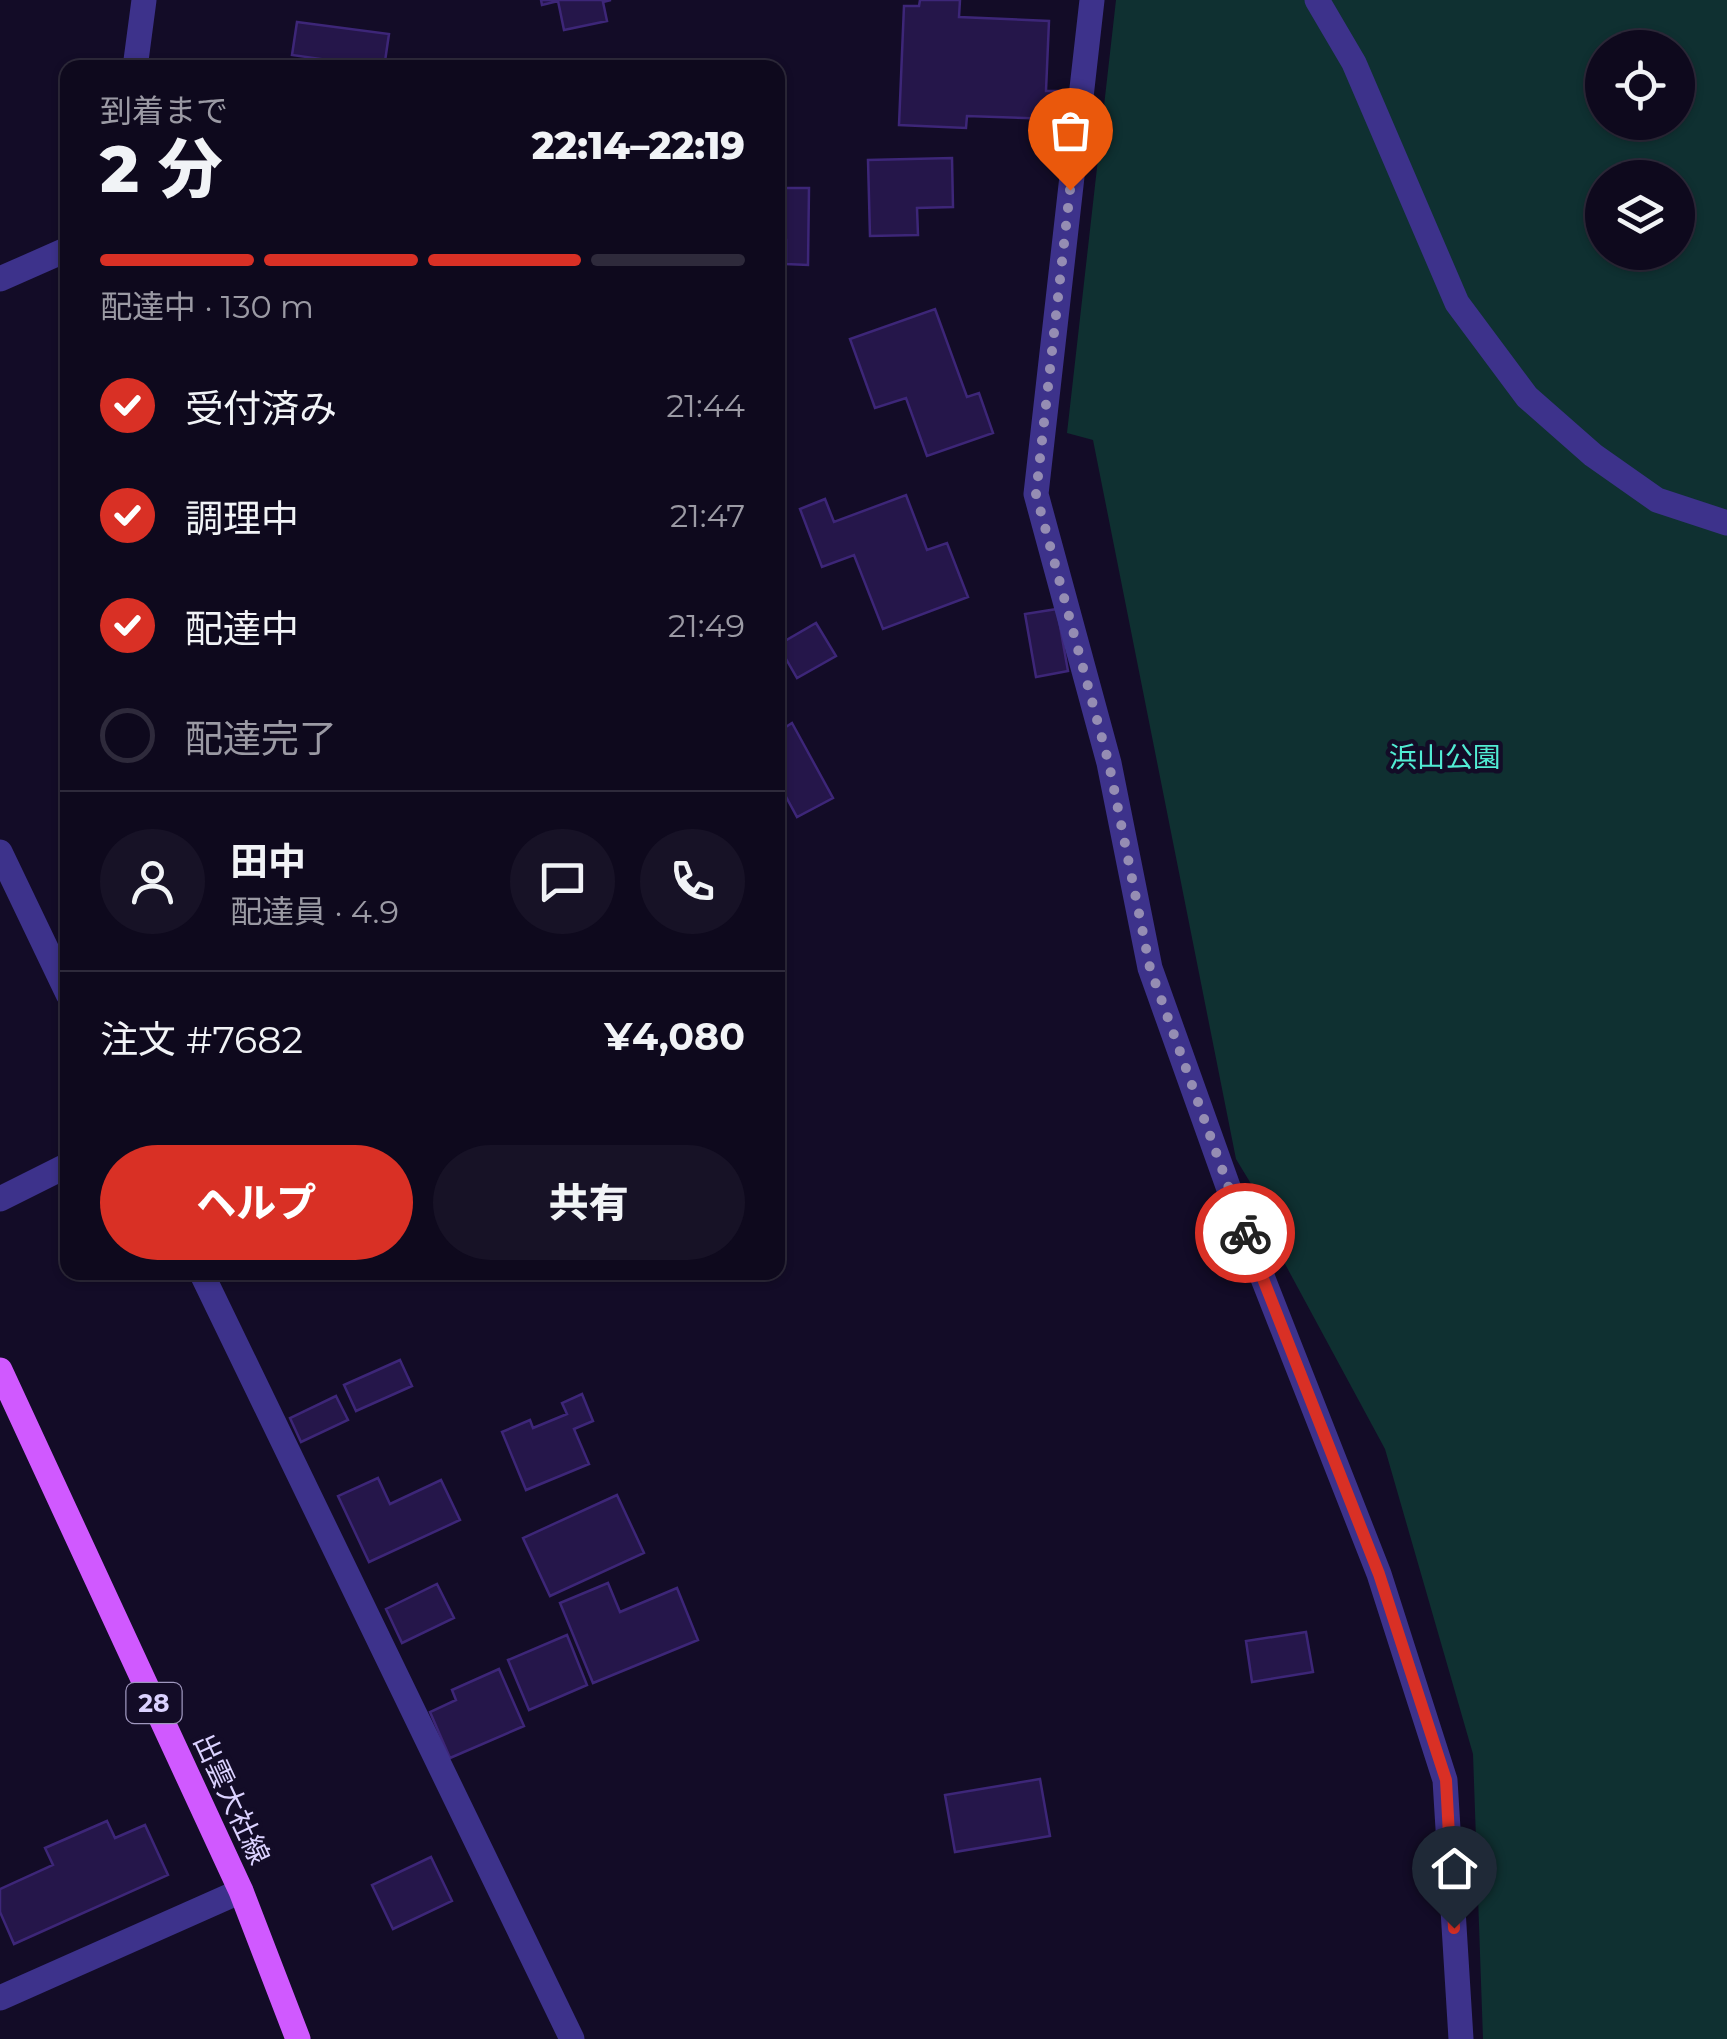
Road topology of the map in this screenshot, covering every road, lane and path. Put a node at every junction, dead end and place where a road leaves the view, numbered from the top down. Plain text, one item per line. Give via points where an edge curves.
1 (144, 0) edge
2 (1092, 0) edge
3 (1317, 0) edge
4 (137, 60) edge
5 (60, 253) edge
6 (0, 280) edge
7 (1727, 523) edge
8 (0, 852) edge
9 (60, 977) edge
10 (60, 1169) edge
11 (0, 1199) edge
12 (205, 1280) edge
13 (0, 1370) edge
14 (241, 1891) junction
15 (0, 1998) edge
16 (298, 2039) edge
17 (572, 2039) edge
18 (1461, 2039) edge

1 - 4 street
2 - 18 street via 1036,494 1109,764 1150,968 1379,1574 1446,1780
3 - 7 street via 1354,63 1458,303 1527,397 1656,500
5 - 6 street
8 - 9 street
10 - 11 street
12 - 17 street
13 - 14 main road, 出雲大社線 / 28
14 - 15 street
14 - 16 main road, 出雲大社線 / 28

